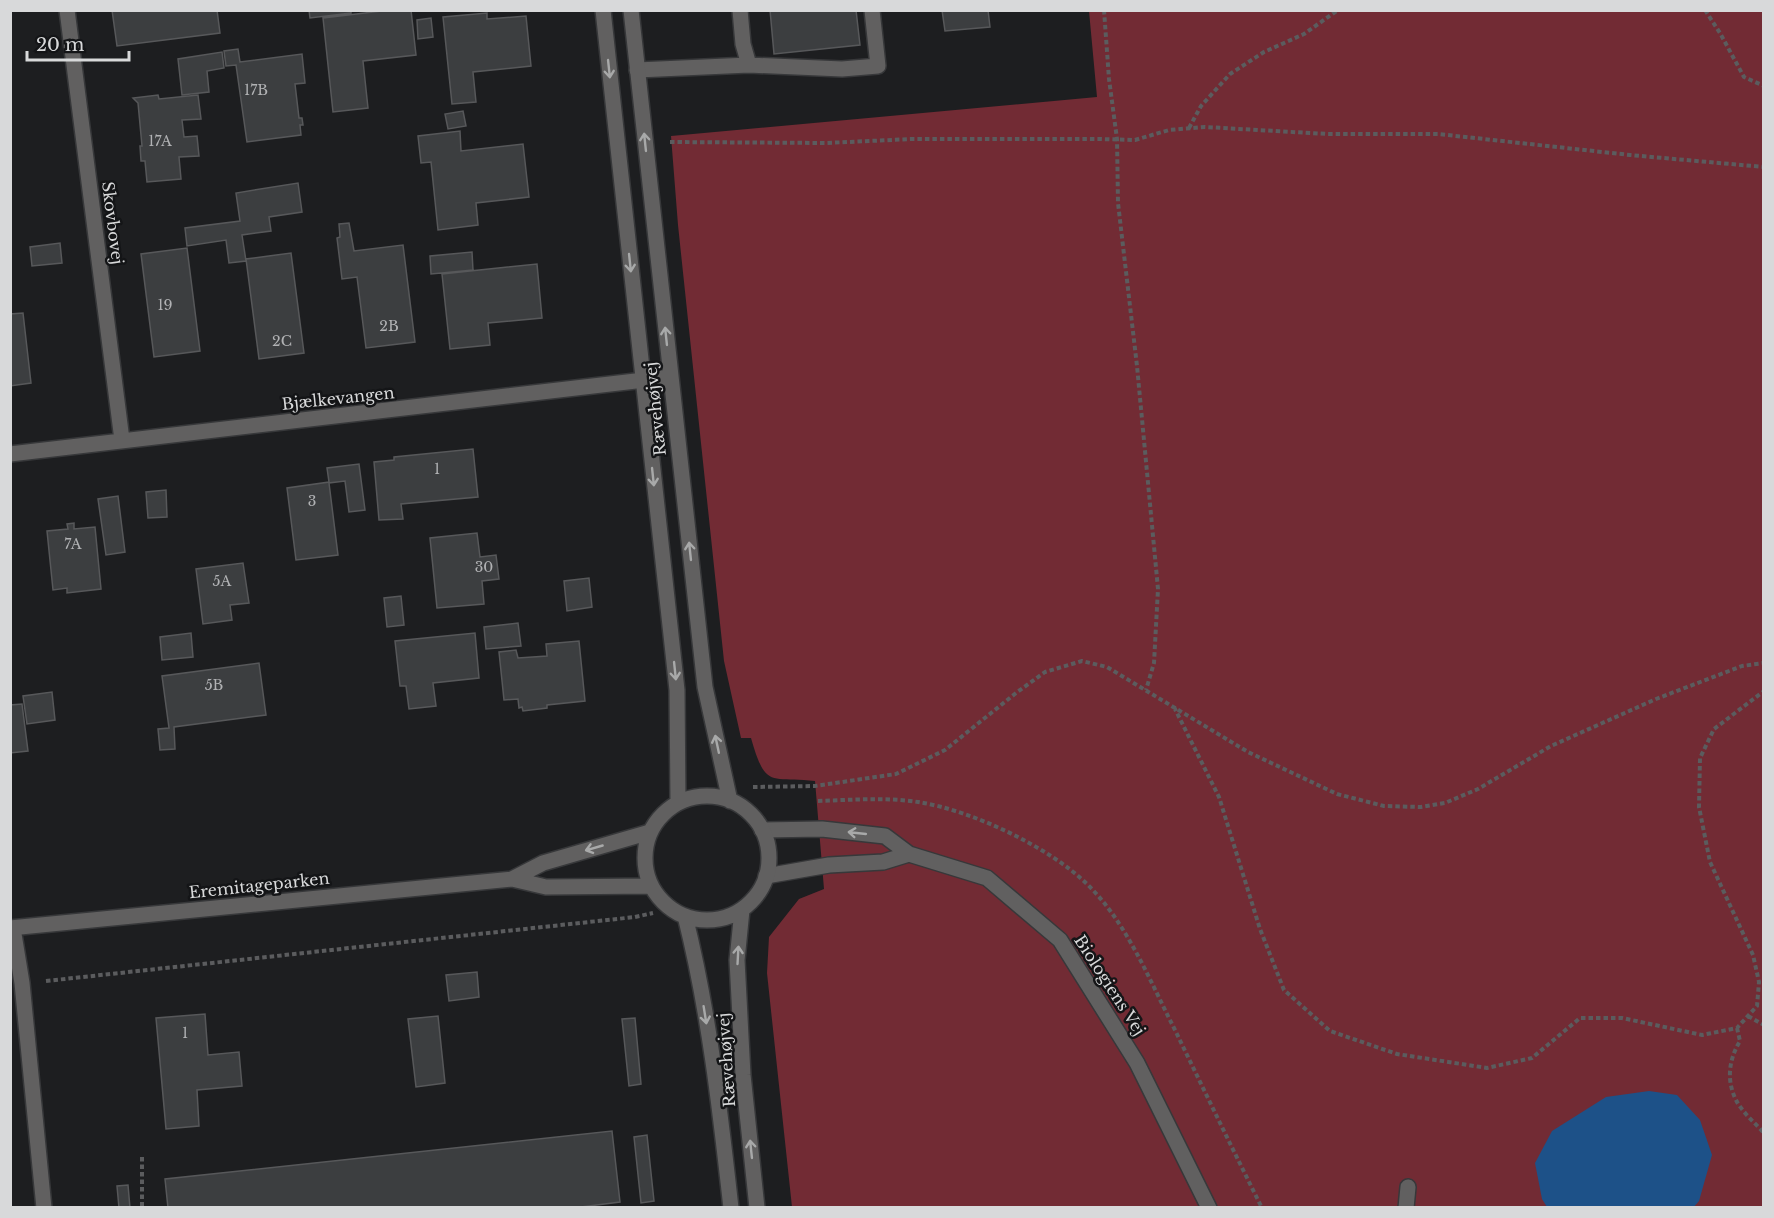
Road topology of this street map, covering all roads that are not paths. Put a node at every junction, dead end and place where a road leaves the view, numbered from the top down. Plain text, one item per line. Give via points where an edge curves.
1 (67, 10) edge
2 (603, 10) edge
3 (631, 10) edge
4 (740, 10) edge
5 (872, 10) edge
6 (749, 65) junction
7 (637, 70) junction
8 (670, 377) junction
9 (642, 381) junction
10 (122, 440) junction
11 (10, 454) edge
12 (728, 794) junction
13 (678, 803) junction
14 (762, 830) junction
15 (650, 832) junction
16 (909, 854) junction
17 (766, 876) junction
18 (512, 879) junction
19 (651, 886) junction
20 (742, 910) junction
21 (678, 913) junction
22 (11, 928) edge
23 (1408, 1187) dead end
24 (44, 1208) edge
25 (731, 1208) edge
26 (758, 1208) edge
27 (1209, 1208) edge
28 (1406, 1208) edge

1 - 10 street, Skovbovej
2 -> 9 street, Rævehøjvej
3 - 7 street, Rævehøjvej
4 - 6 street
5 - 6 street via 878,66 842,69
6 - 7 street
8 -> 7 street, Rævehøjvej
8 - 9 street, Bjælkevangen
12 -> 8 street, Rævehøjvej via 705,687
9 - 10 street, Bjælkevangen
9 -> 13 street, Rævehøjvej via 677,690
10 - 11 street, Bjælkevangen
12 - 13 street
12 - 14 street
13 - 15 street via 657,820
16 -> 14 street, Biologiens Vej via 885,836 822,829
14 - 17 street via 768,852
15 -> 18 street, Eremitageparken via 543,863
15 - 19 street via 645,853
16 - 17 street via 883,862 829,865
16 - 27 street, Biologiens Vej via 987,878 1060,940 1137,1063
17 - 20 street
18 - 19 street, Eremitageparken via 546,886
18 - 22 street, Eremitageparken
19 - 21 street
20 - 21 street via 714,920
26 -> 20 street, Rævehøjvej via 743,1074 737,960
21 -> 25 street, Rævehøjvej via 697,963
22 - 24 street via 22,983
23 - 28 street

